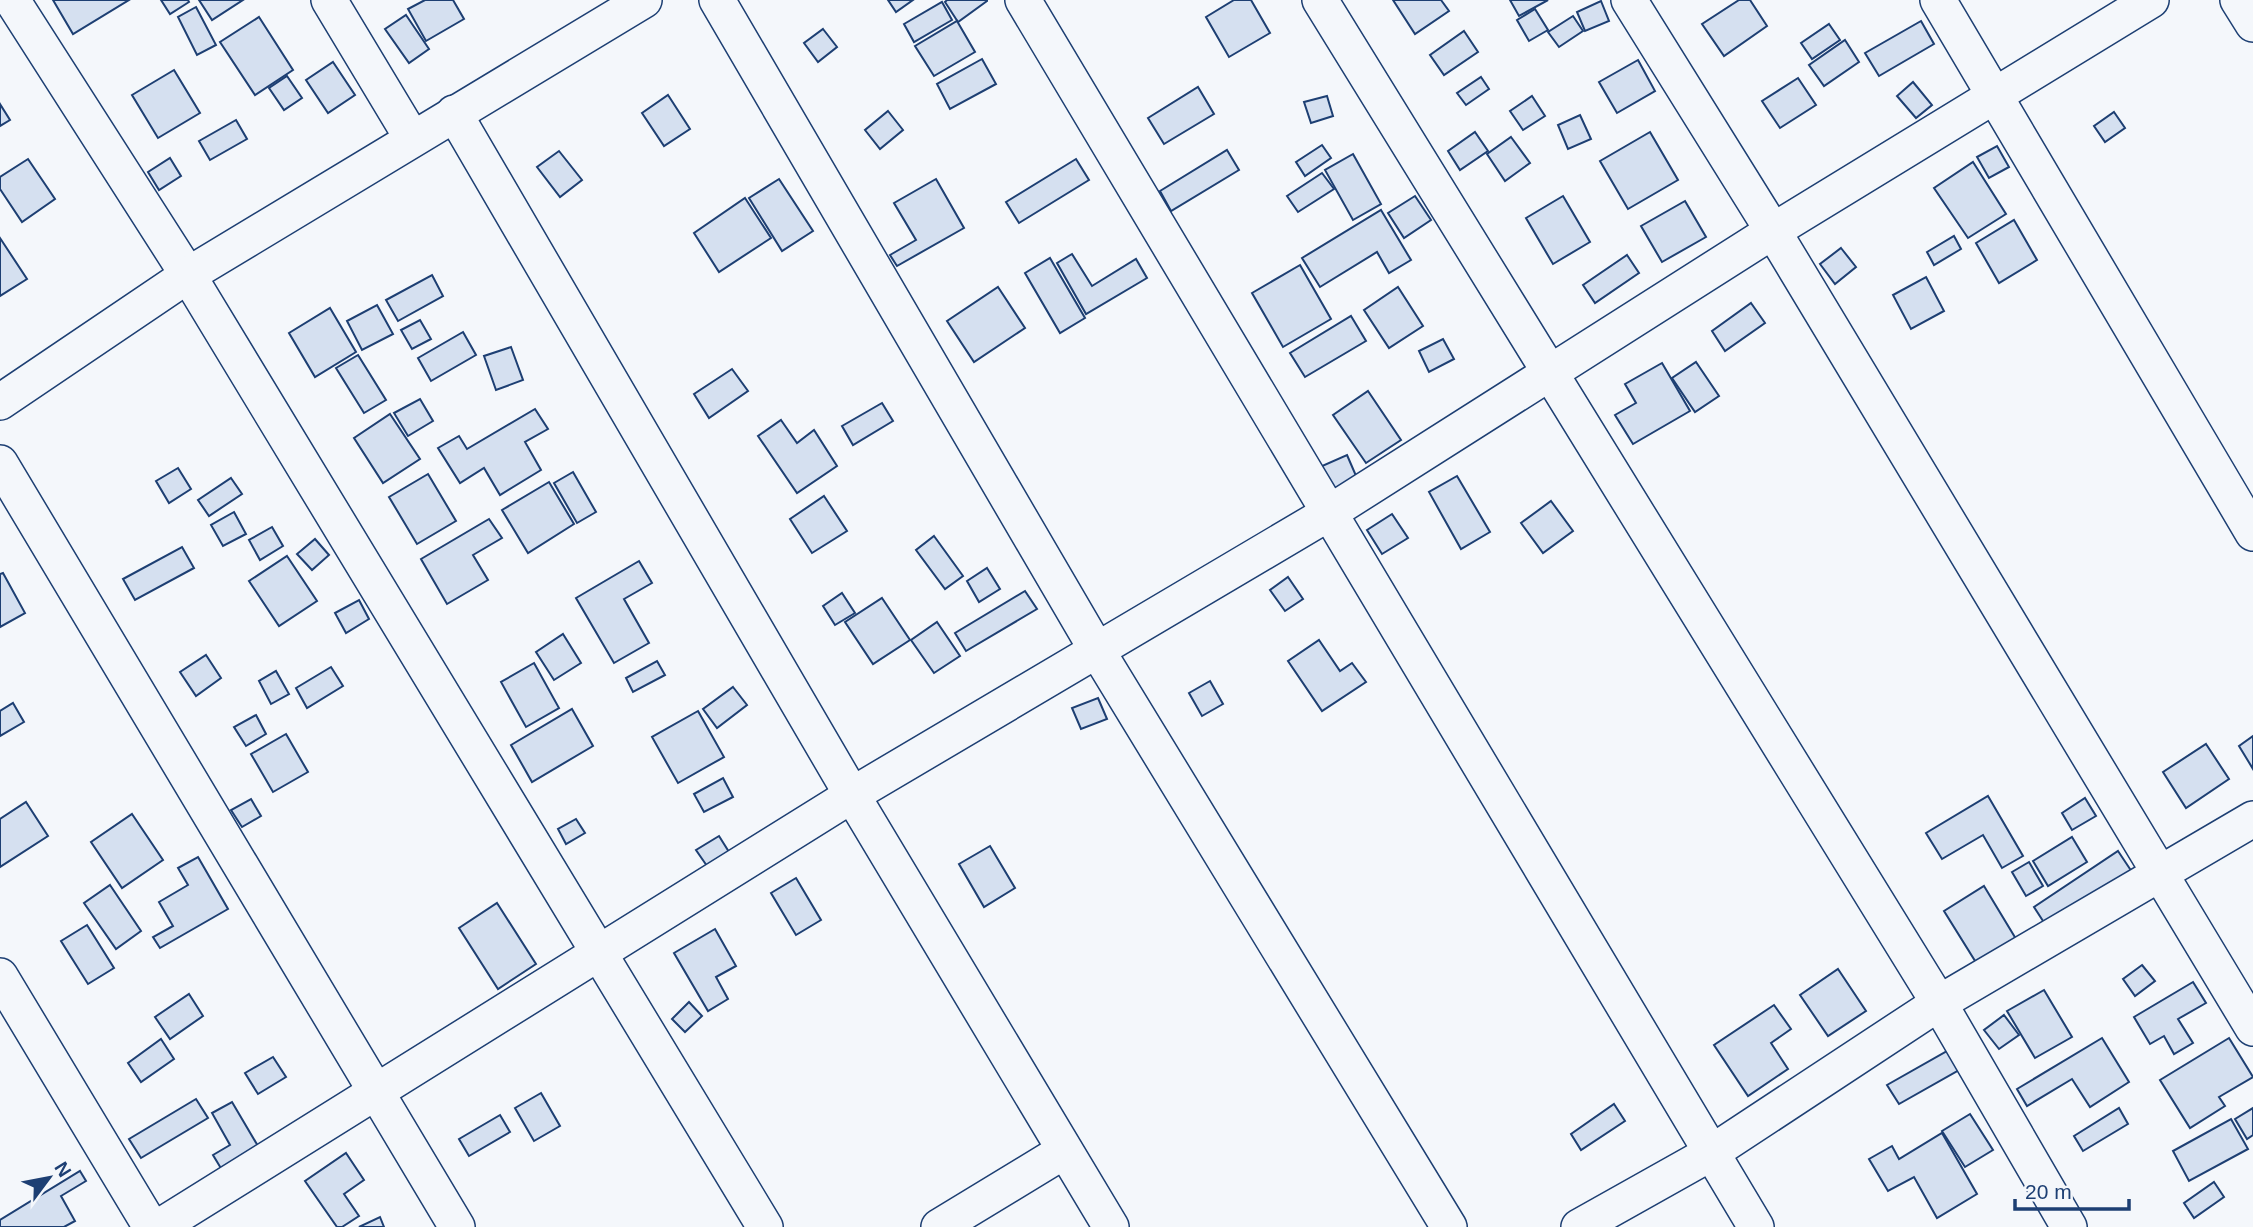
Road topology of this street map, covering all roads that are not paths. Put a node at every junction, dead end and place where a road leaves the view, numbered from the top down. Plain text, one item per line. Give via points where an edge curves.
1 (12, 0) edge
2 (329, 0) edge
3 (644, 0) edge
4 (717, 0) edge
5 (1023, 0) edge
6 (1320, 0) edge
7 (1629, 0) edge
8 (1938, 0) edge
9 (2151, 0) edge
10 (2238, 0) edge
11 (2253, 24) edge
12 (1996, 93) junction
13 (454, 113) junction
14 (412, 138) junction
15 (1773, 231) junction
16 (188, 275) junction
17 (1549, 374) junction
18 (0, 402) edge
19 (0, 463) edge
20 (1329, 513) junction
21 (2253, 533) edge
22 (1098, 652) junction
23 (852, 795) junction
24 (2253, 819) edge
25 (2160, 873) junction
26 (596, 952) junction
27 (0, 976) edge
28 (1939, 1003) junction
29 (2253, 1028) edge
30 (374, 1093) junction
31 (1064, 1151) junction
32 (1711, 1153) junction
33 (151, 1227) edge
34 (159, 1227) edge
35 (457, 1227) edge
36 (765, 1227) edge
37 (939, 1227) edge
38 (1111, 1227) edge
39 (1449, 1227) edge
40 (1579, 1227) edge
41 (1756, 1227) edge
42 (2069, 1227) edge

1 - 16 street
2 - 14 street
3 - 13 street
4 - 22 street
5 - 20 street
6 - 17 street
7 - 15 street
8 - 12 street
9 - 12 street
10 - 11 street
12 - 15 street
12 - 21 street
13 - 14 street
13 - 23 street
14 - 16 street
15 - 17 street
15 - 25 street
16 - 18 street
16 - 26 street
17 - 20 street
17 - 28 street
19 - 30 street
20 - 22 street
20 - 32 street
22 - 23 street
22 - 39 street
23 - 26 street
23 - 31 street
24 - 25 street
25 - 28 street
25 - 29 street
26 - 30 street
26 - 36 street
27 - 33 street
28 - 32 street
28 - 42 street
30 - 34 street
30 - 35 street
31 - 37 street
31 - 38 street
32 - 40 street
32 - 41 street

